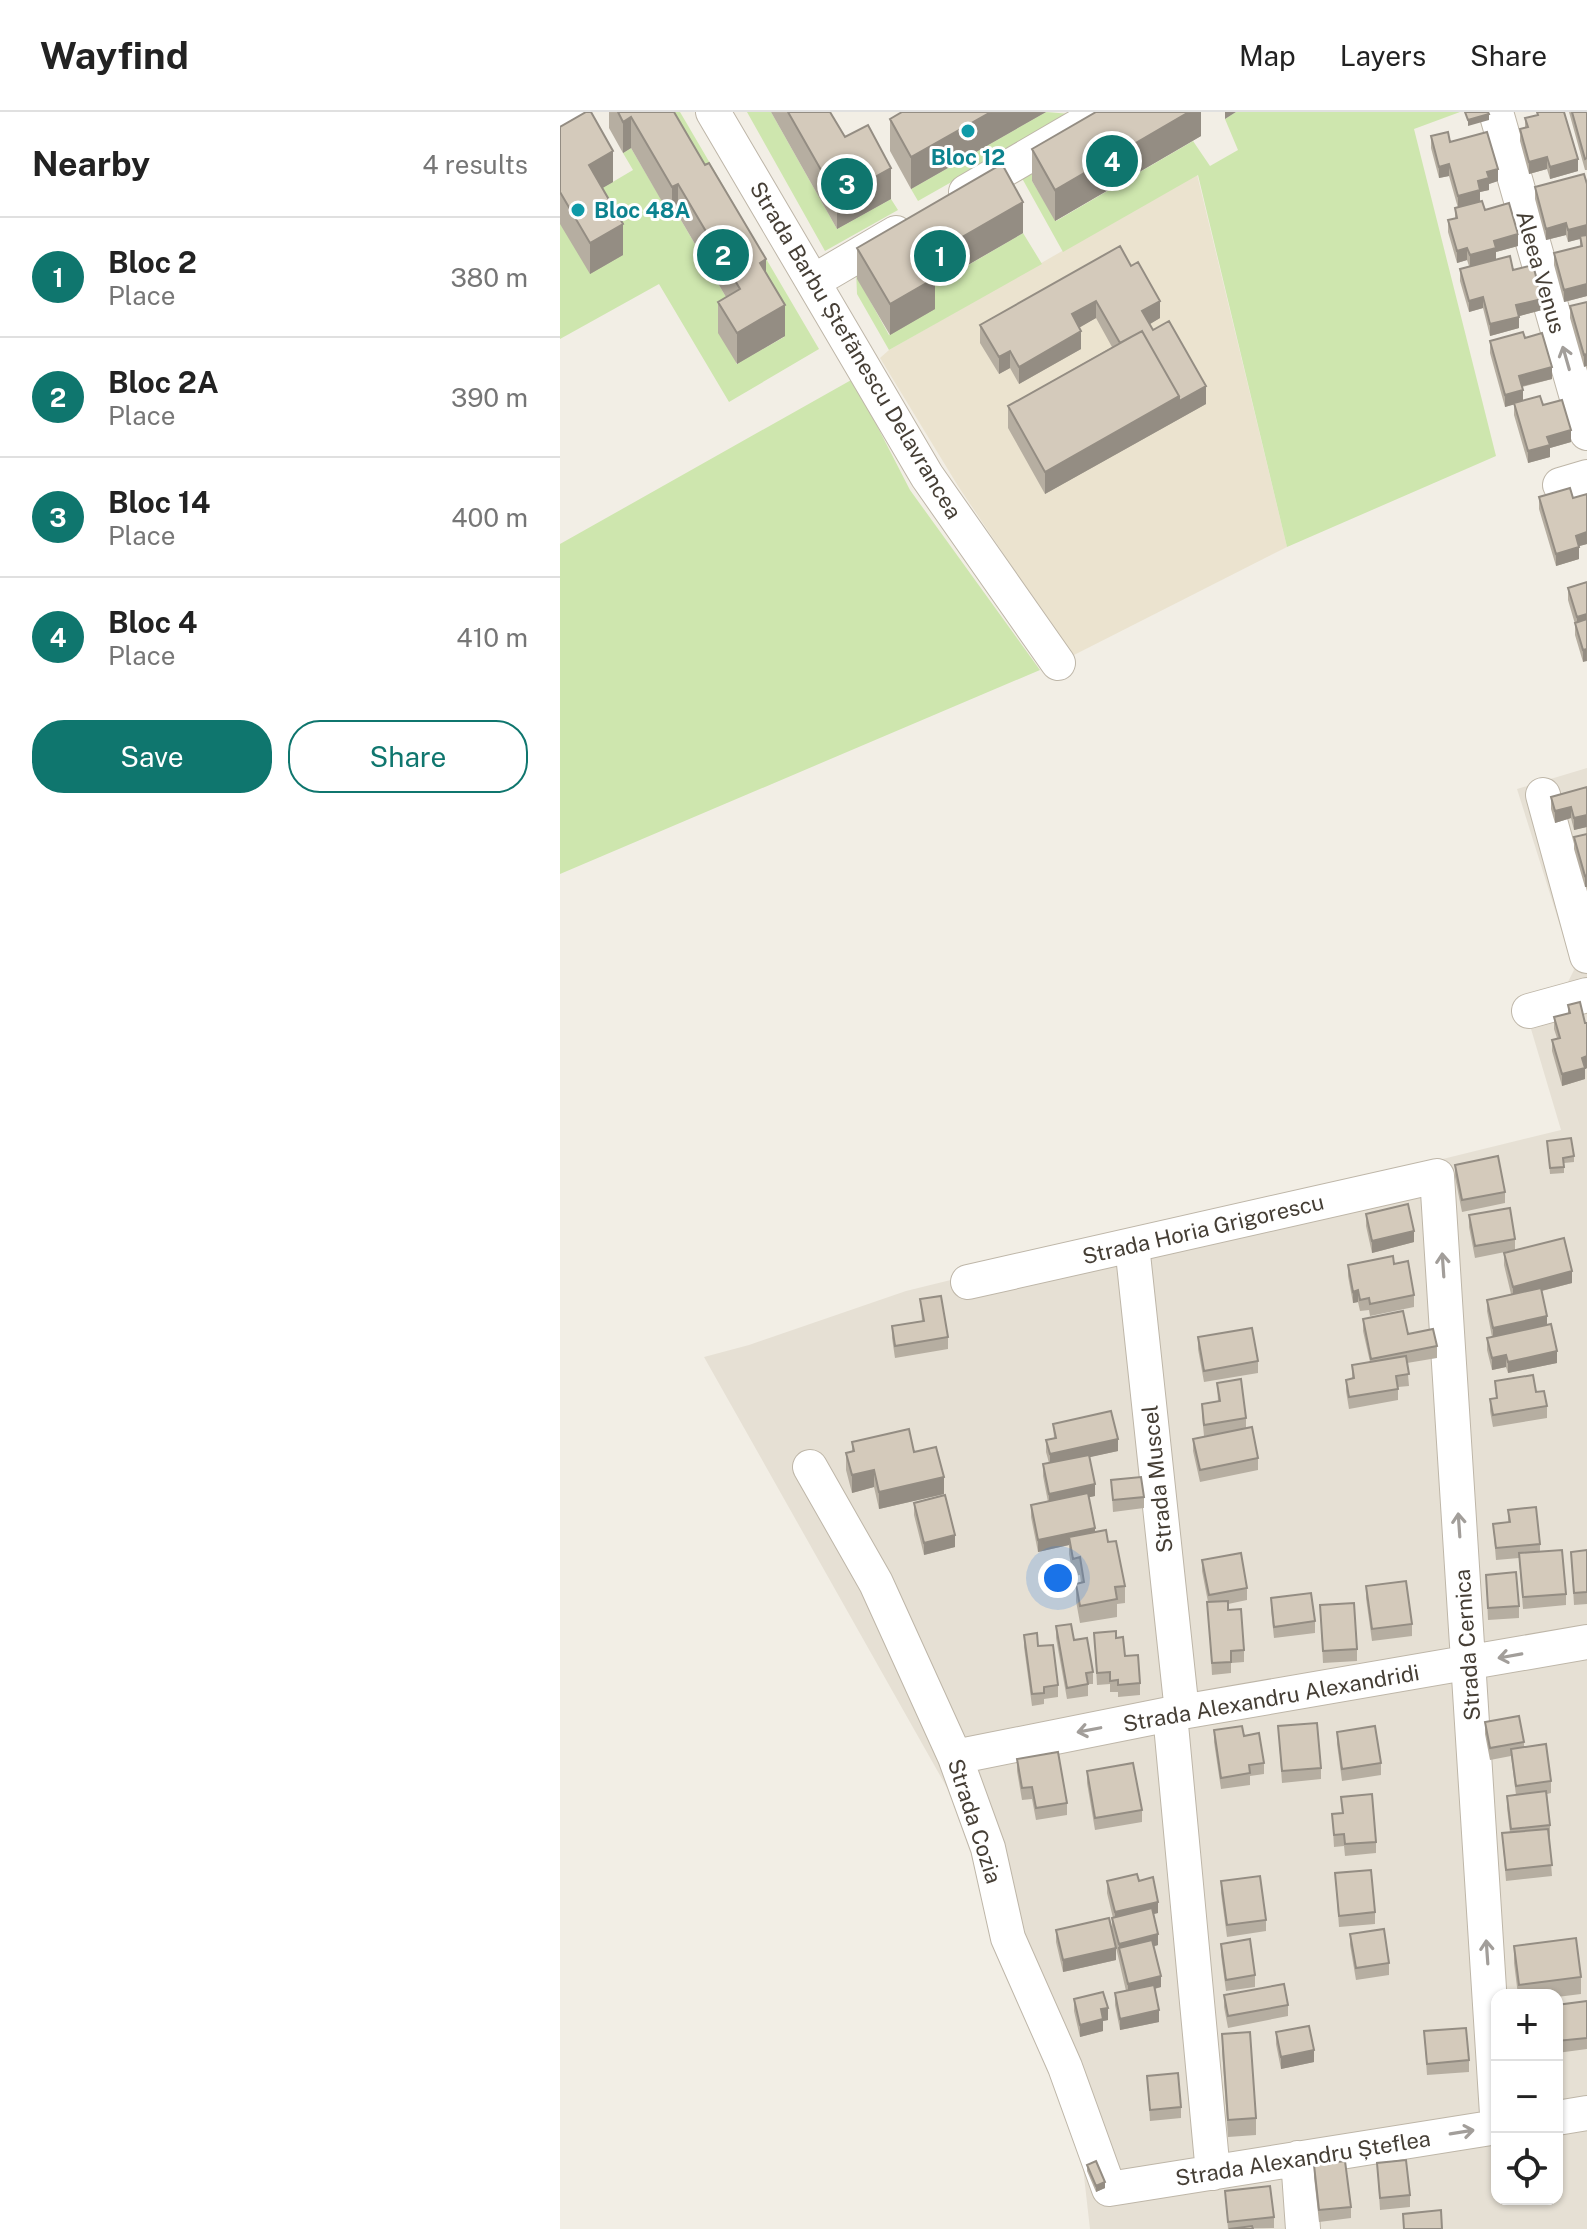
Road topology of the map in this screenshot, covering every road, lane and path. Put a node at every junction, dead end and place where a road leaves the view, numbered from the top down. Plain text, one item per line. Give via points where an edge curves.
1 (570, 112) edge
2 (713, 112) edge
3 (1103, 112) edge
4 (1496, 112) edge
5 (560, 118) edge
6 (814, 281) junction
7 (1587, 433) edge
8 (1058, 663) dead end
9 (1543, 795) dead end
10 (1587, 956) edge
11 (1587, 995) edge
12 (1529, 1011) dead end
13 (1437, 1176) joint
14 (1132, 1245) junction
15 (968, 1282) dead end
16 (810, 1467) dead end
17 (1587, 1642) edge
18 (1468, 1664) junction
19 (1176, 1713) junction
20 (955, 1757) junction
21 (1494, 2061) edge
22 (1587, 2113) edge
23 (1563, 2117) edge
24 (1491, 2128) edge
25 (1298, 2158) junction
26 (1213, 2173) junction
27 (1109, 2189) joint
28 (1303, 2229) edge

1 - 5 street
2 - 6 street, Strada Barbu Ștefănescu Delavrancea
3 - 6 street
7 -> 4 street, Aleea Venus
6 - 8 street, Strada Barbu Ștefănescu Delavrancea via 927,476
9 - 10 street
11 - 12 street
13 - 14 street, Strada Horia Grigorescu
18 -> 13 street, Strada Cernica
14 - 15 street, Strada Horia Grigorescu
14 - 19 street, Strada Muscel
16 - 20 street, Strada Cozia via 876,1583
17 -> 18 street, Strada Alexandru Alexandridi
18 - 19 street, Strada Alexandru Alexandridi
21 -> 18 street, Strada Cernica
19 -> 20 street, Strada Alexandru Alexandridi
19 - 26 street, Strada Muscel
20 - 27 street, Strada Cozia via 988,1848 1008,1938 1065,2067
22 - 23 street
25 -> 24 street, Strada Alexandru Șteflea
25 - 26 street, Strada Alexandru Șteflea
25 - 28 street
26 - 27 street, Strada Alexandru Șteflea

